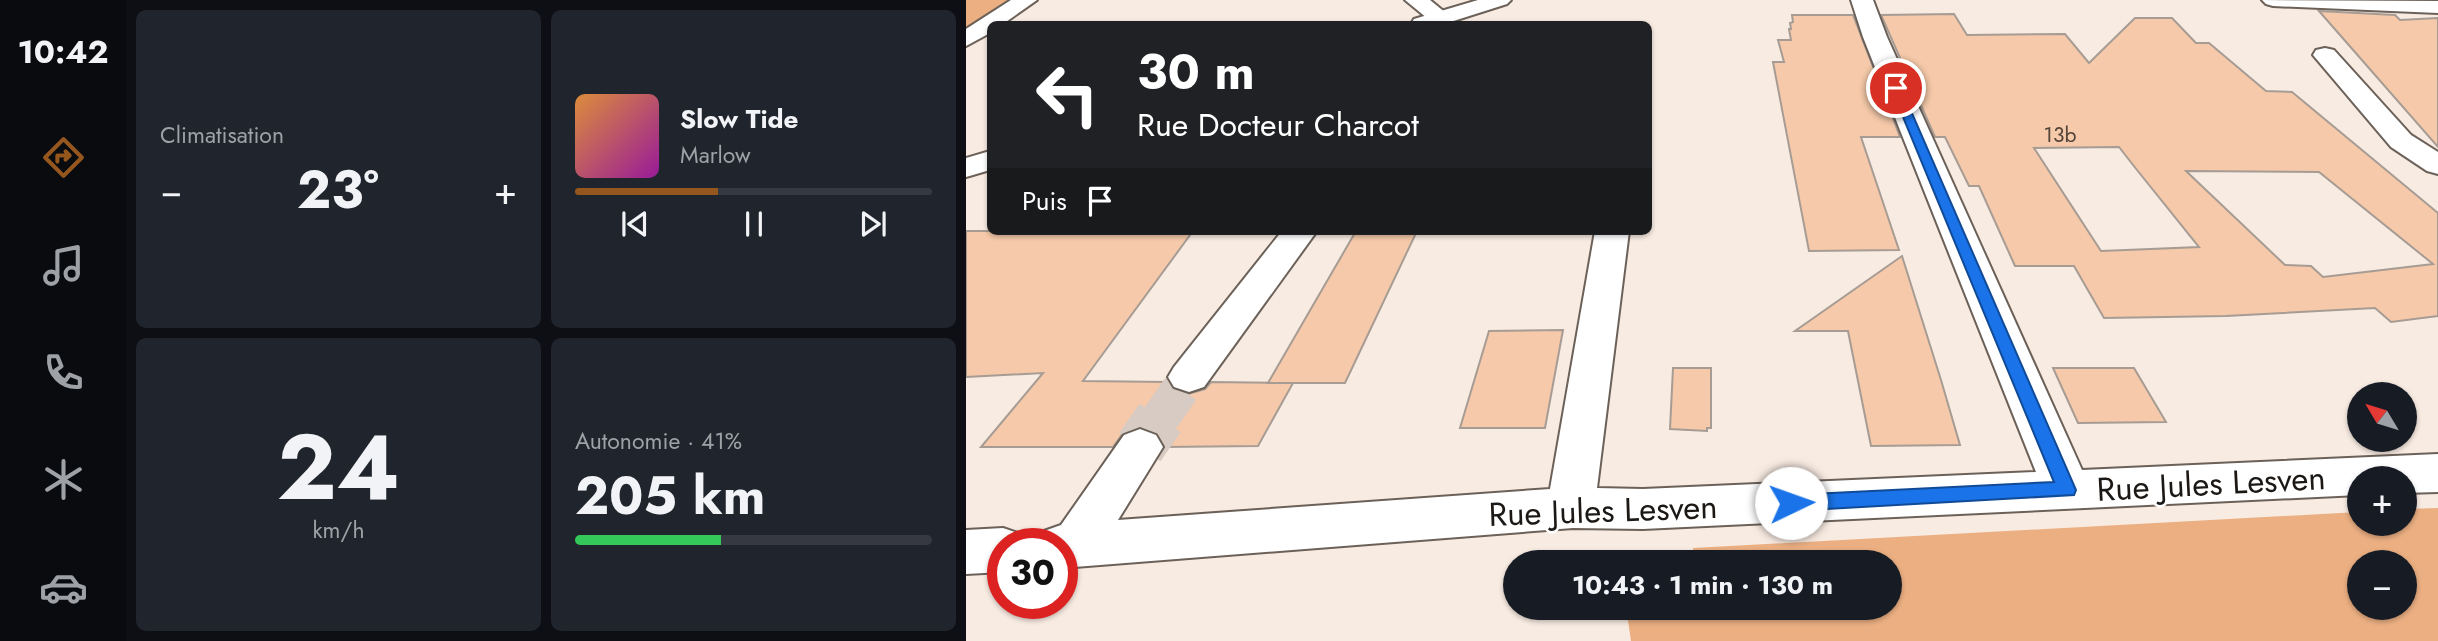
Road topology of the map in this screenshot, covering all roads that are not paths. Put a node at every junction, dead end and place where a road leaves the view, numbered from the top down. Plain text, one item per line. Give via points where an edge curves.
1 (1026, 0) edge
2 (1416, 0) edge
3 (1500, 0) edge
4 (1863, 0) edge
5 (2273, 0) edge
6 (2303, 1) edge
7 (2407, 7) junction
8 (2438, 7) edge
9 (994, 21) edge
10 (1432, 21) edge
11 (987, 25) edge
12 (2431, 30) dead end
13 (966, 39) edge
14 (2389, 127) junction
15 (2432, 131) dead end
16 (987, 161) edge
17 (2438, 165) edge
18 (966, 168) edge
19 (1297, 235) edge
20 (1611, 235) edge
21 (1189, 377) tunnel mouth
22 (1140, 447) tunnel mouth
23 (2438, 473) edge
24 (2067, 490) junction
25 (1573, 508) junction
26 (1078, 532) edge
27 (1078, 545) edge
28 (987, 551) edge
29 (966, 552) edge

1 - 9 street
2 - 10 street
3 - 10 street
4 - 24 street
5 - 6 street
6 - 7 street
6 - 14 street via 2346,79
7 - 8 street
7 - 12 street
11 - 13 street
14 - 15 street
14 - 17 street via 2401,141
16 - 18 street
19 - 21 street
20 - 25 street
22 - 26 street
23 - 24 street, Rue Jules Lesven
24 - 25 street, Rue Jules Lesven via 1643,509
25 - 27 street, Rue Jules Lesven
28 - 29 street

